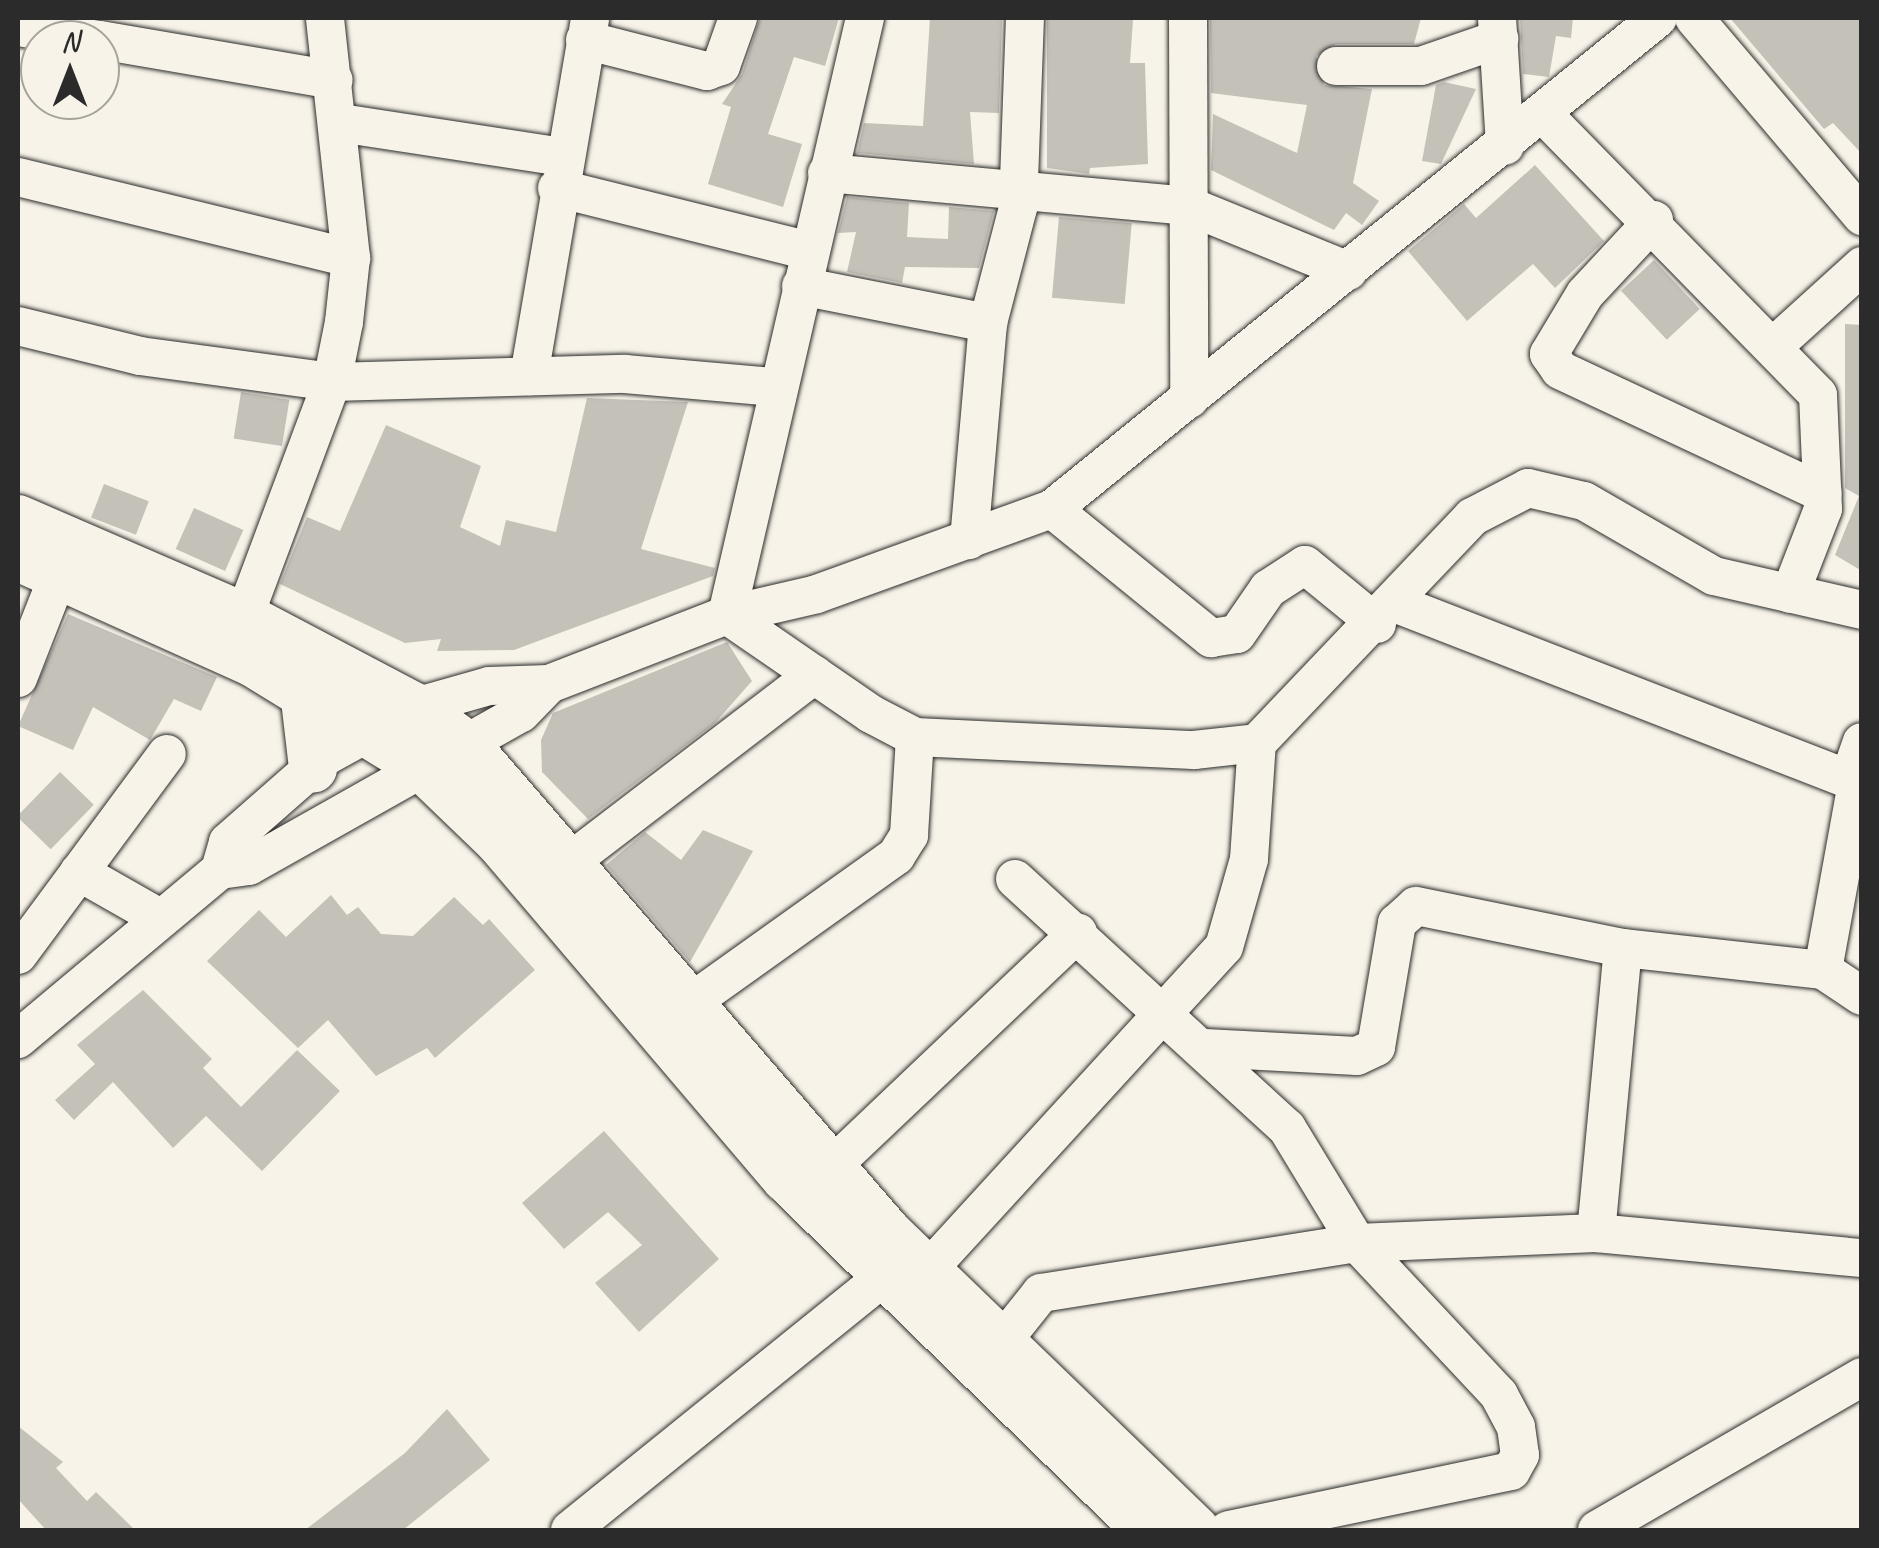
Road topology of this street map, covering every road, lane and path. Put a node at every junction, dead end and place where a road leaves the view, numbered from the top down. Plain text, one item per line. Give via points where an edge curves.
1 (325, 18) edge
2 (738, 18) edge
3 (865, 18) edge
4 (1026, 18) edge
5 (1188, 18) edge
6 (1658, 18) edge
7 (1694, 18) edge
8 (1498, 28) edge
9 (587, 29) edge
10 (120, 44) edge
11 (1336, 66) dead end
12 (334, 80) junction
13 (1543, 114) junction
14 (340, 123) junction
15 (1504, 146) junction
16 (560, 172) junction
17 (827, 173) junction
18 (18, 177) edge
19 (1019, 185) junction
20 (1189, 206) junction
21 (1862, 216) edge
22 (1654, 220) junction
23 (351, 258) junction
24 (1862, 266) edge
25 (805, 268) junction
26 (1348, 271) junction
27 (988, 323) junction
28 (18, 326) edge
29 (1775, 345) junction
30 (528, 376) junction
31 (332, 382) junction
32 (775, 387) junction
33 (1189, 399) junction
34 (1823, 493) junction
35 (1052, 509) junction
36 (18, 519) edge
37 (969, 540) junction
38 (38, 566) edge
39 (1790, 594) junction
40 (1862, 610) edge
41 (1387, 614) junction
42 (727, 615) junction
43 (244, 616) junction
44 (814, 675) junction
45 (18, 678) edge
46 (548, 684) junction
47 (304, 691) junction
48 (415, 707) junction
49 (366, 728) junction
50 (914, 738) junction
51 (1862, 742) edge
52 (1258, 743) junction
53 (465, 744) junction
54 (167, 754) dead end
55 (421, 766) junction
56 (313, 768) junction
57 (1856, 782) edge
58 (572, 860) junction
59 (220, 870) junction
60 (79, 872) junction
61 (1015, 880) dead end
62 (160, 918) junction
63 (1078, 932) junction
64 (1623, 948) junction
65 (18, 955) edge
66 (1823, 970) junction
67 (1862, 972) edge
68 (1862, 996) edge
69 (690, 1003) junction
70 (1161, 1009) junction
71 (18, 1039) edge
72 (1206, 1048) junction
73 (830, 1168) junction
74 (1596, 1233) junction
75 (1358, 1244) junction
76 (1862, 1258) edge
77 (905, 1268) junction
78 (1001, 1343) junction
79 (1862, 1376) edge
80 (570, 1530) edge
81 (1148, 1530) edge
82 (1196, 1530) edge
83 (1228, 1530) edge
84 (1597, 1530) edge

1 - 12 street
2 - 9 street via 721,66 707,71
3 - 17 street
4 - 19 street
5 - 20 street
6 - 13 street
7 - 21 street
8 - 11 street via 1421,66
8 - 15 street
9 - 16 street
10 - 12 street
12 - 14 street
13 - 15 street
13 - 22 street
14 - 16 street
14 - 23 street
15 - 26 street
16 - 25 street
16 - 30 street
17 - 19 street
17 - 25 street
18 - 23 street
19 - 20 street
19 - 27 street
20 - 26 street
20 - 33 street
22 - 29 street
22 - 34 street via 1584,294 1549,354 1560,370
23 - 31 street
24 - 29 street
25 - 27 street
25 - 32 street
26 - 33 street
27 - 37 street
28 - 31 street via 140,356
29 - 34 street via 1818,395
30 - 31 street
30 - 32 street via 625,374
31 - 43 street
32 - 42 street
33 - 35 street
34 - 39 street via 1810,554
35 - 37 street
35 - 41 street via 1211,638 1237,634 1268,589 1305,565
36 - 43 main road
37 - 42 street via 817,594
38 - 45 street
38 - 47 main road
39 - 40 street
39 - 41 street via 1714,576 1584,502 1528,488 1472,518
41 - 52 street
41 - 57 street
42 - 44 street
42 - 46 street
43 - 48 main road
44 - 50 street
44 - 58 street
46 - 48 street via 489,686
46 - 53 street via 521,712
47 - 49 main road
47 - 56 main road
48 - 49 street
48 - 53 main road
49 - 55 main road
49 - 56 street
50 - 52 street via 1194,750
50 - 69 street via 909,835 896,856
51 - 57 street
52 - 70 street via 1249,859 1235,920 1224,947
53 - 55 street
53 - 58 main road
54 - 60 street
55 - 59 street via 249,866
55 - 77 main road
56 - 59 street via 228,842
57 - 66 street
58 - 69 main road
59 - 62 street
60 - 62 street
60 - 65 street
61 - 63 street
62 - 71 street
63 - 70 street
63 - 73 street
64 - 66 street
64 - 72 street via 1416,906 1397,923 1376,1047 1358,1056
64 - 74 street
66 - 67 street
66 - 68 street
69 - 73 main road
70 - 72 street
70 - 77 street
72 - 75 street via 1311,1159
73 - 77 main road
74 - 75 street
74 - 76 street
75 - 78 street via 1040,1293
75 - 83 street via 1499,1395 1520,1443 1517,1465
77 - 78 main road
77 - 80 street
77 - 81 main road
78 - 82 main road
79 - 84 street

